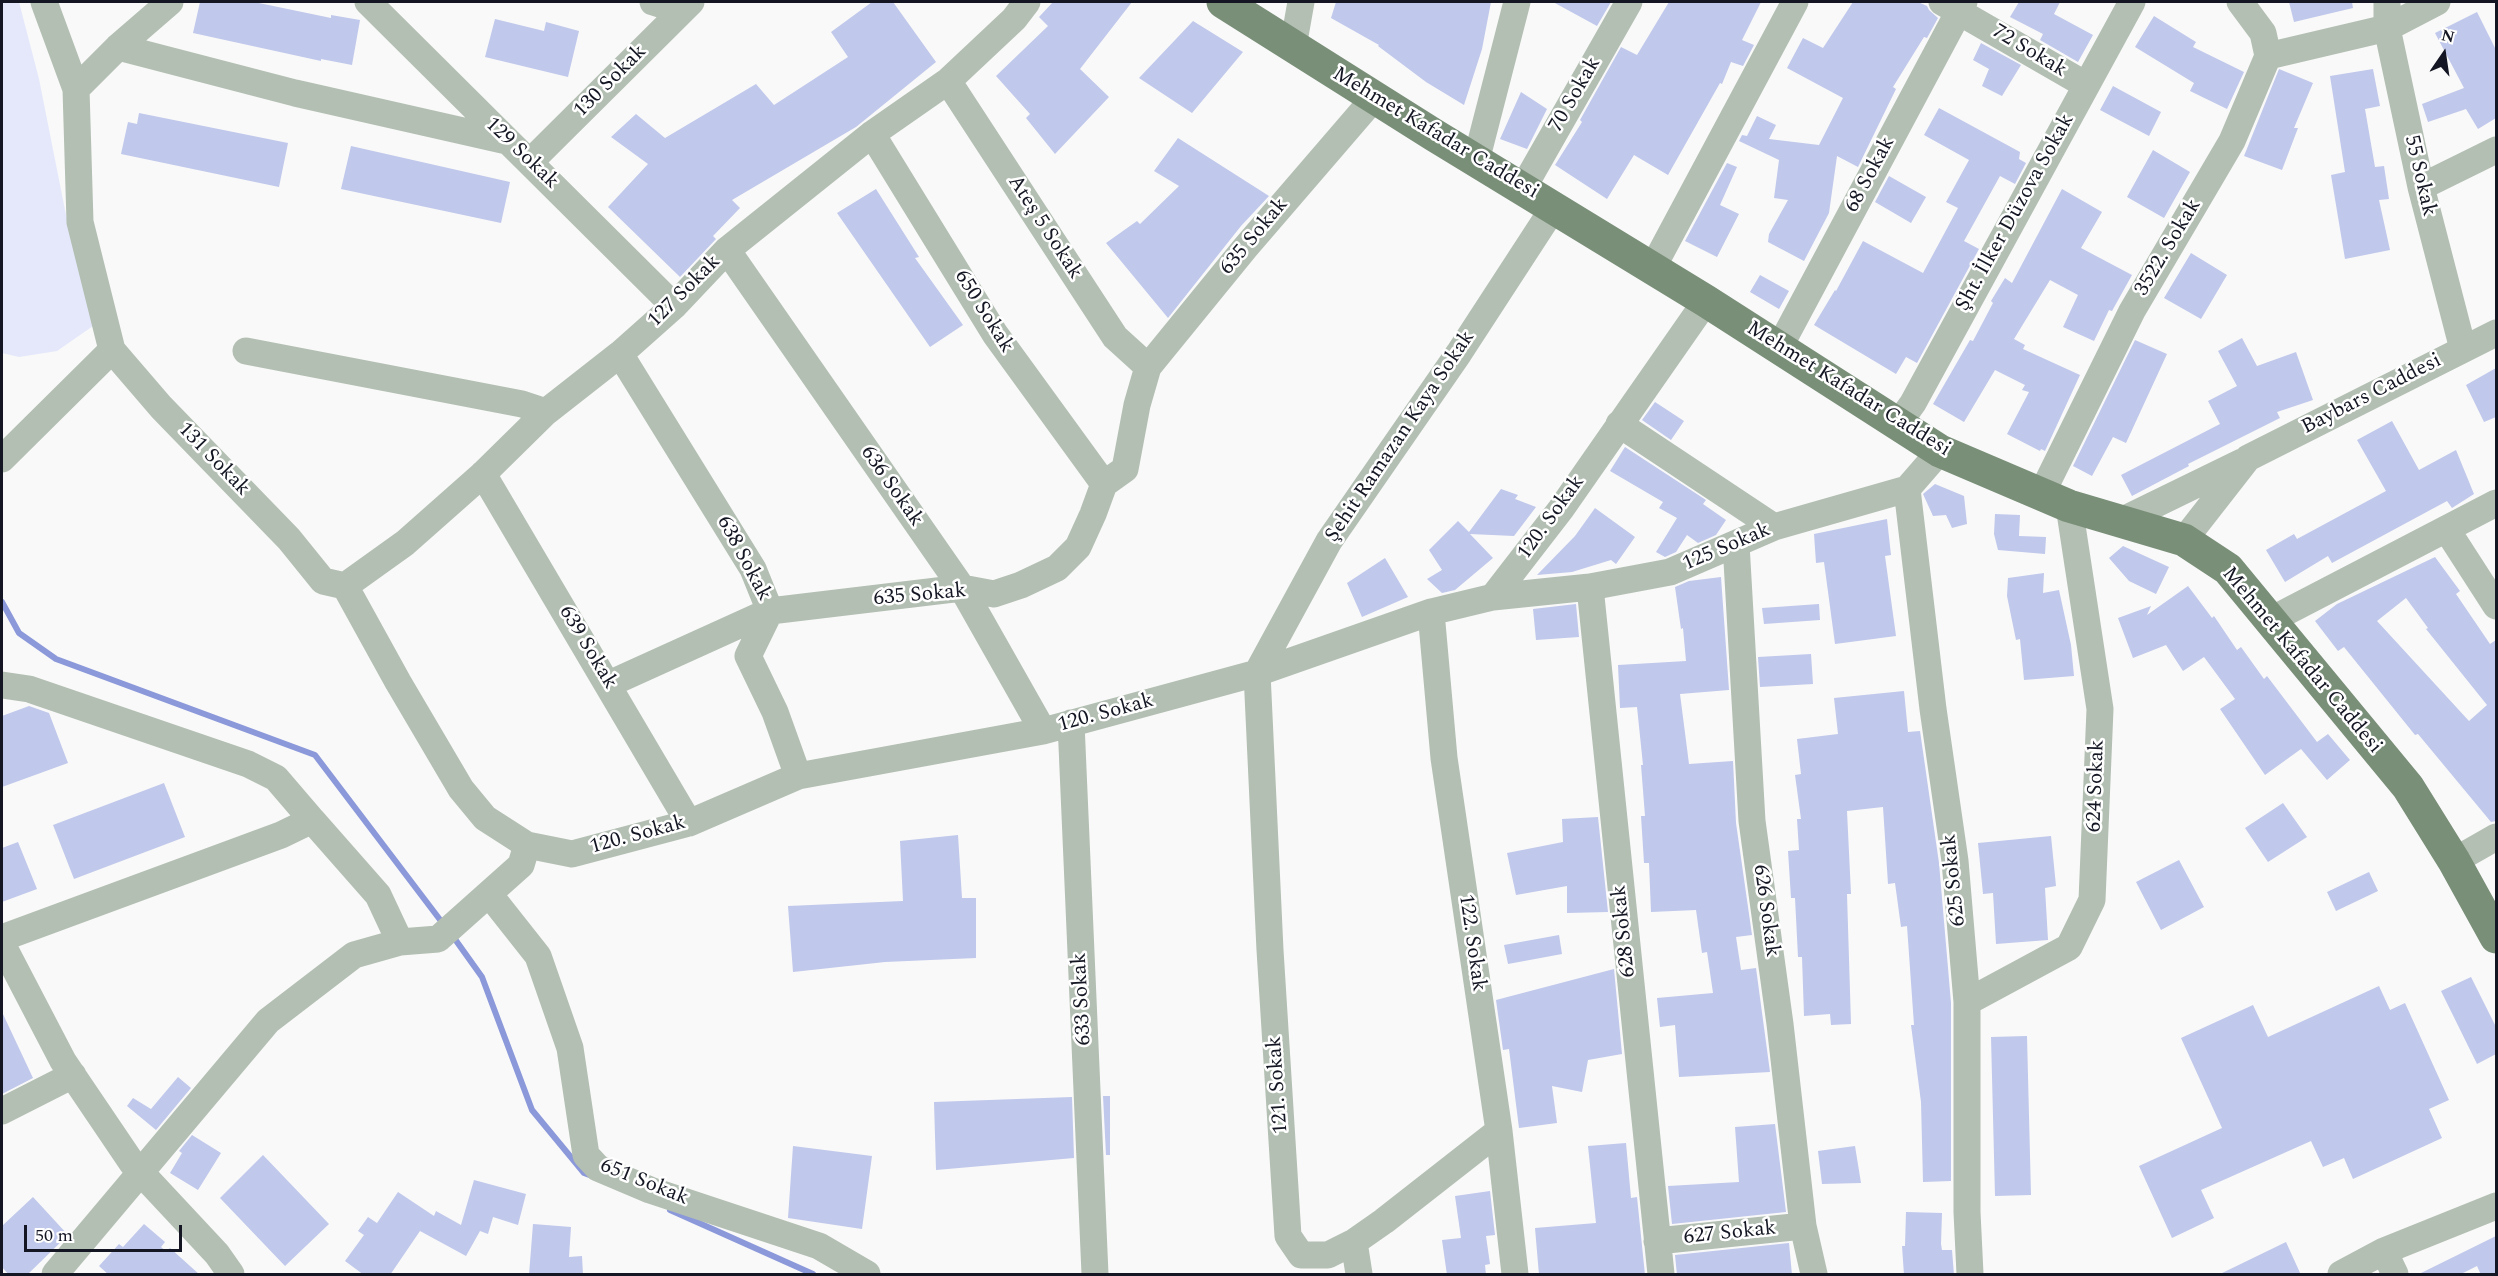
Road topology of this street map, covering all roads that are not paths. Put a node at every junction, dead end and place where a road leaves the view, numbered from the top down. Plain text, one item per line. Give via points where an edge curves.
1 (44, 2) edge
2 (170, 2) edge
3 (368, 2) edge
4 (653, 2) edge
5 (1028, 2) edge
6 (1223, 2) edge
7 (1301, 2) edge
8 (1517, 2) edge
9 (1629, 2) edge
10 (1795, 2) edge
11 (2132, 2) edge
12 (2240, 2) edge
13 (2437, 2) edge
14 (1955, 5) edge
15 (686, 6) edge
16 (2387, 15) edge
17 (118, 47) junction
18 (1293, 47) junction
19 (2268, 56) junction
20 (948, 81) junction
21 (2086, 85) junction
22 (76, 90) junction
23 (1375, 98) junction
24 (872, 134) junction
25 (507, 141) junction
26 (2496, 150) edge
27 (1476, 161) junction
28 (530, 162) junction
29 (1522, 188) junction
30 (2421, 188) junction
31 (1554, 207) junction
32 (727, 250) junction
33 (1653, 269) junction
34 (1706, 301) junction
35 (674, 306) junction
36 (2496, 333) edge
37 (1779, 348) junction
38 (2463, 349) junction
39 (112, 350) junction
40 (246, 351) dead end
41 (620, 354) junction
42 (1148, 367) junction
43 (546, 412) junction
44 (1619, 423) junction
45 (1898, 424) junction
46 (1940, 451) junction
47 (2, 459) edge
48 (2248, 459) junction
49 (483, 474) junction
50 (1104, 484) junction
51 (1907, 489) junction
52 (2055, 501) junction
53 (2496, 503) edge
54 (2121, 521) junction
55 (1774, 527) junction
56 (2447, 531) junction
57 (2184, 540) junction
58 (1736, 544) junction
59 (345, 585) junction
60 (1590, 587) junction
61 (962, 588) junction
62 (1493, 597) junction
63 (2496, 606) edge
64 (770, 611) junction
65 (1431, 612) junction
66 (2269, 621) junction
67 (1257, 673) junction
68 (609, 684) junction
69 (2, 685) edge
70 (1071, 723) junction
71 (1043, 731) junction
72 (798, 776) junction
73 (312, 820) junction
74 (689, 823) junction
75 (2496, 837) edge
76 (527, 845) junction
77 (2454, 861) junction
78 (489, 894) junction
79 (2496, 937) edge
80 (2, 938) edge
81 (400, 942) junction
82 (2, 944) edge
83 (1967, 1002) junction
84 (72, 1075) junction
85 (2, 1111) edge
86 (1499, 1131) junction
87 (141, 1172) junction
88 (2496, 1206) edge
89 (1803, 1226) junction
90 (1657, 1241) junction
91 (1354, 1242) junction
92 (2390, 1263) edge
93 (55, 1275) edge
94 (231, 1275) edge
95 (867, 1275) edge
96 (1095, 1275) edge
97 (1359, 1275) edge
98 (1515, 1275) edge
99 (1661, 1275) edge
100 (1814, 1275) edge
101 (1970, 1275) edge
102 (2341, 1275) edge

1 - 22 street, 131 Sokak
2 - 17 street
3 - 25 street, 129 Sokak
4 - 15 street
5 - 20 street, 127 Sokak
6 - 18 main road, Mehmet Kafadar Caddesi
7 - 18 street
8 - 27 street
9 - 29 street, 70 Sokak
10 - 33 street
11 - 21 street, Şht. İlker Düzova Sokak
12 - 19 street via 2263,33
13 - 16 street
14 - 21 street, 72 Sokak
14 - 37 street, 68 Sokak
15 - 28 street, 130 Sokak
16 - 19 street
16 - 30 street, 55 Sokak
17 - 22 street
17 - 25 street via 295,93
18 - 23 main road, Mehmet Kafadar Caddesi
19 - 52 street, 3522. Sokak via 2232,141 2132,311
20 - 24 street, 127 Sokak
20 - 42 street, Ateş 5 Sokak via 1115,337
21 - 45 street, Şht. İlker Düzova Sokak
22 - 39 street, 131 Sokak via 80,222
23 - 27 main road, Mehmet Kafadar Caddesi
23 - 42 street, 635 Sokak
24 - 32 street, 127 Sokak
24 - 50 street, 650 Sokak via 995,334
25 - 28 street, 129 Sokak
26 - 30 street
27 - 29 main road, Mehmet Kafadar Caddesi
28 - 35 street, 129 Sokak
29 - 31 main road, Mehmet Kafadar Caddesi
30 - 38 street, 55 Sokak
31 - 33 main road, Mehmet Kafadar Caddesi
31 - 67 street, Şehit Ramazan Kaya Sokak via 1329,541
32 - 35 street, 127 Sokak
32 - 61 street, 636 Sokak
33 - 34 main road, Mehmet Kafadar Caddesi
34 - 37 main road, Mehmet Kafadar Caddesi
34 - 44 street, 120. Sokak
35 - 41 street, 127 Sokak
36 - 38 street, Baybars Caddesi
37 - 45 main road, Mehmet Kafadar Caddesi
38 - 48 street, Baybars Caddesi
39 - 47 street
39 - 59 street, 131 Sokak via 323,580
40 - 43 street via 522,404
41 - 43 street, 127 Sokak
41 - 64 street, 638 Sokak via 753,569
42 - 50 street, 635 Sokak via 1125,470
43 - 49 street, 127 Sokak
44 - 55 street
44 - 62 street, 120. Sokak via 1561,509
45 - 46 main road, Mehmet Kafadar Caddesi
46 - 51 street
46 - 52 main road, Mehmet Kafadar Caddesi
48 - 54 street, Baybars Caddesi
48 - 57 street, Baybars Caddesi
49 - 59 street, 127 Sokak via 405,543
49 - 68 street, 639 Sokak
50 - 61 street, 635 Sokak via 1078,547 1057,568 994,594
51 - 55 street, 125 Sokak
51 - 83 street, 625 Sokak via 1954,861
52 - 54 main road, Mehmet Kafadar Caddesi
52 - 83 street, 624 Sokak via 2100,709 2092,900 2069,947
53 - 56 street
54 - 57 main road, Mehmet Kafadar Caddesi
55 - 58 street, 125 Sokak
56 - 63 street
56 - 66 street
57 - 66 main road, Mehmet Kafadar Caddesi via 2228,569
58 - 60 street, 125 Sokak via 1670,572
58 - 89 street, 626 Sokak via 1752,821
59 - 76 street via 461,789 485,818
60 - 62 street, 125 Sokak
60 - 90 street, 628 Sokak
61 - 64 street, 635 Sokak
61 - 71 street, 636 Sokak
62 - 65 street, 120. Sokak
64 - 68 street, 635 Sokak
64 - 72 street, 638 Sokak via 748,656 775,712
65 - 67 street, 120. Sokak
65 - 86 street, 122. Sokak via 1444,758
66 - 77 main road, Mehmet Kafadar Caddesi via 2408,787
67 - 70 street, 120. Sokak
67 - 91 street, 121. Sokak via 1288,1236 1301,1255 1328,1255
68 - 74 street, 639 Sokak
69 - 73 street via 29,689 248,764 276,778
70 - 71 street, 120. Sokak
70 - 96 street, 633 Sokak
71 - 72 street, 120. Sokak
72 - 74 street, 120. Sokak
73 - 80 street
73 - 81 street via 378,895
74 - 76 street, 120. Sokak via 573,854
75 - 77 street
76 - 78 street via 521,865
77 - 79 main road, Mehmet Kafadar Caddesi
78 - 81 street via 438,939
78 - 95 street, 651 Sokak via 538,956 570,1048 586,1155 598,1168 650,1190 819,1246
81 - 87 street via 354,955 268,1022
82 - 84 street
83 - 101 street, 625 Sokak
84 - 85 street
84 - 87 street
86 - 91 street, 121. Sokak
86 - 98 street, 122. Sokak
87 - 93 street
87 - 94 street via 217,1254
88 - 92 street
89 - 90 street, 627 Sokak
89 - 100 street, 626 Sokak
90 - 99 street, 628 Sokak
91 - 97 street
92 - 102 street

